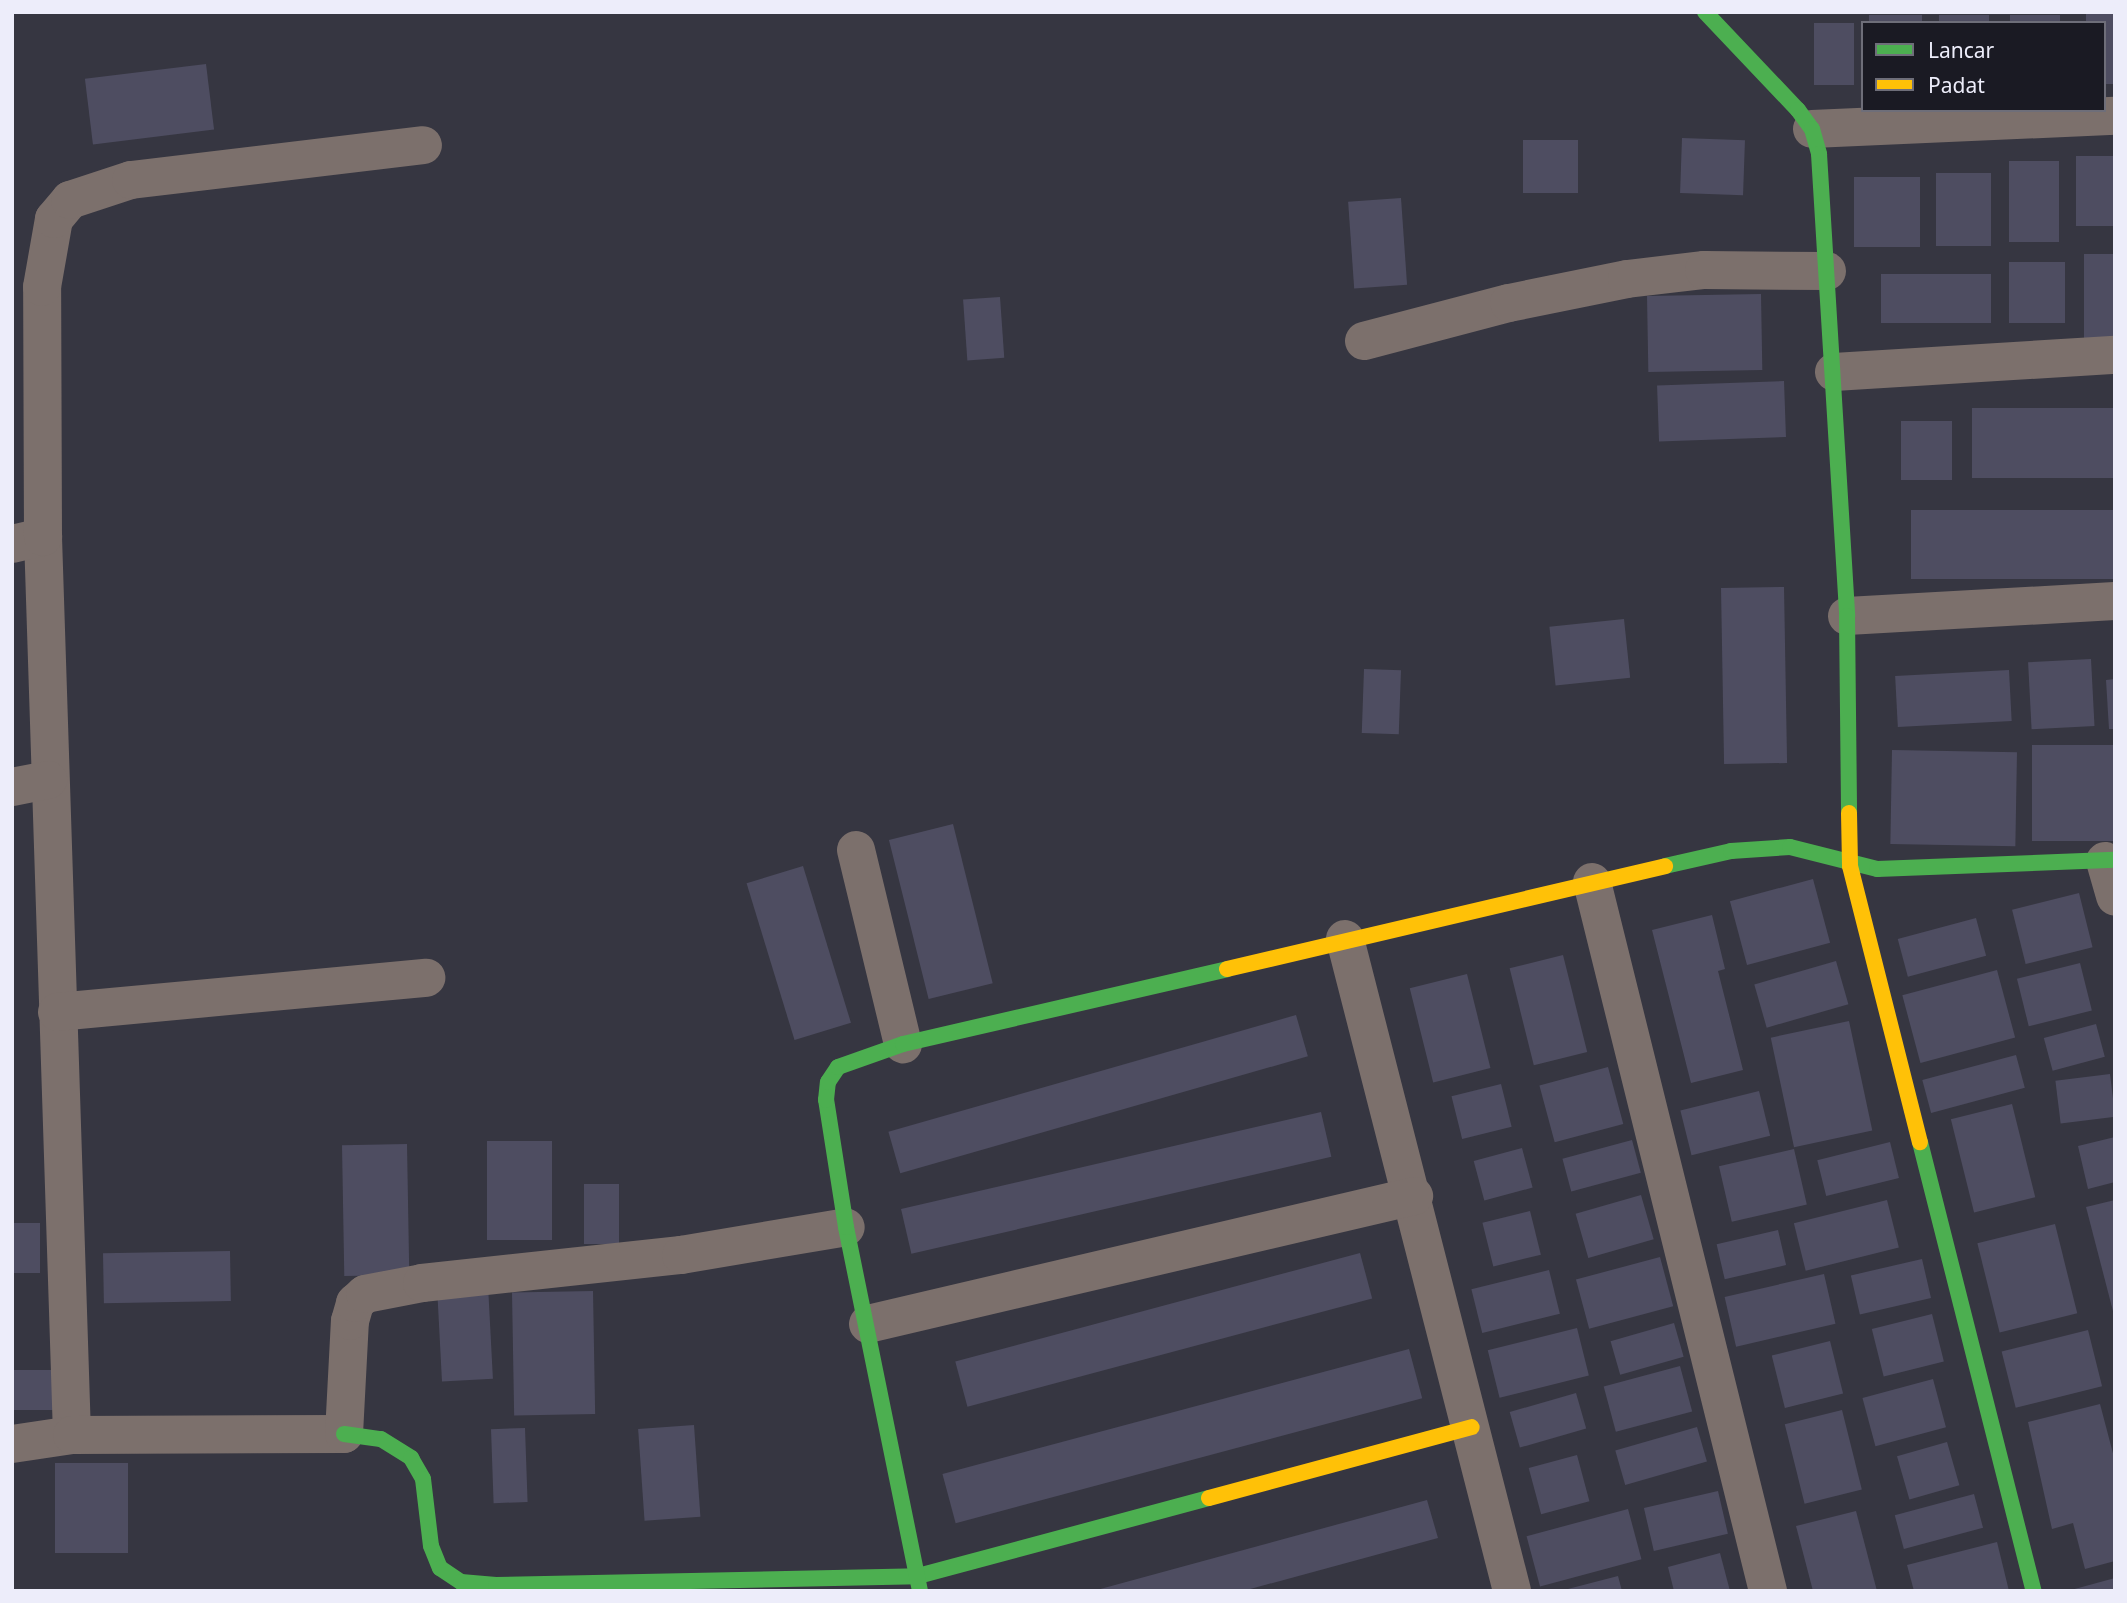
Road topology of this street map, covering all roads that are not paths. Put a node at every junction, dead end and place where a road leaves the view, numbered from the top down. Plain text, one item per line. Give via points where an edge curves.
1 (1705, 12) edge
2 (2115, 116) edge
3 (1812, 129) junction
4 (423, 145) dead end
5 (1828, 271) junction
6 (1364, 341) dead end
7 (2115, 355) edge
8 (1834, 372) junction
9 (28, 540) edge
10 (2115, 601) edge
11 (1847, 616) junction
12 (30, 783) edge
13 (856, 850) dead end
14 (2110, 861) edge
15 (1850, 866) junction
16 (1591, 882) junction
17 (2115, 897) edge
18 (1345, 939) junction
19 (426, 978) dead end
20 (57, 1012) junction
21 (903, 1044) junction
22 (1413, 1196) junction
23 (846, 1227) junction
24 (867, 1324) junction
25 (1472, 1427) junction
26 (344, 1434) junction
27 (72, 1435) junction
28 (12, 1444) edge
29 (919, 1583) edge
30 (1512, 1591) edge
31 (1768, 1591) edge
32 (2034, 1591) edge

1 - 3 street
2 - 3 street
3 - 5 street via 1819,154
4 - 9 street via 131,180 70,200 54,219 42,287
5 - 6 street via 1704,270 1627,279 1508,303
5 - 8 street
7 - 8 street
8 - 11 street
9 - 12 street
10 - 11 street
11 - 15 street
12 - 20 street
13 - 21 street
14 - 15 street via 1934,869
14 - 17 street
15 - 16 street via 1816,851 1769,847
15 - 32 street
16 - 18 street
16 - 31 street
18 - 21 street
18 - 22 street
19 - 20 street
20 - 27 street
21 - 23 street via 838,1067 828,1082 826,1100
22 - 24 street
22 - 25 street
23 - 24 street
23 - 26 street via 681,1255 422,1283 365,1294 355,1303 350,1321
24 - 29 street
25 - 29 street
25 - 30 street
26 - 27 street
26 - 29 street via 381,1439 411,1458 423,1479 435,1557 440,1568 461,1582
27 - 28 street

